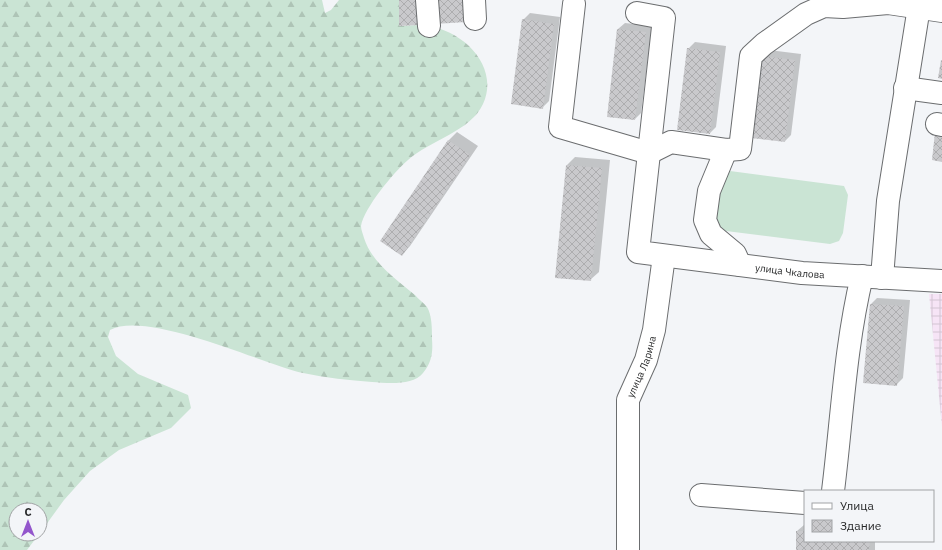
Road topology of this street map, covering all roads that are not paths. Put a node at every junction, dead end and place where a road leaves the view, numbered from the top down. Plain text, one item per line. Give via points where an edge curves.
1 (428, 0) edge
2 (820, 3) edge
3 (574, 4) dead end
4 (914, 4) edge
5 (942, 11) edge
6 (637, 13) dead end
7 (429, 26) dead end
8 (906, 88) junction
9 (942, 93) edge
10 (726, 150) junction
11 (649, 153) junction
12 (664, 256) junction
13 (740, 265) junction
14 (872, 277) junction
15 (942, 281) edge
16 (833, 490) edge
17 (701, 495) dead end
18 (804, 503) edge
19 (628, 550) edge

1 - 7 street
2 - 4 street via 843,7
2 - 10 street via 751,56 740,149
3 - 11 street via 560,127
4 - 5 street
4 - 8 street
6 - 11 street via 664,18
8 - 9 street
8 - 14 street via 888,201
10 - 11 street via 671,142
10 - 13 street via 709,191 705,220 711,234 735,254
11 - 12 street, улица Чкалова via 638,252
12 - 13 street, улица Чкалова
12 - 19 street, улица Ларина via 654,330 646,360 628,400
13 - 14 street, улица Чкалова via 802,273
14 - 15 street, улица Чкалова
14 - 16 street via 855,307
17 - 18 street

